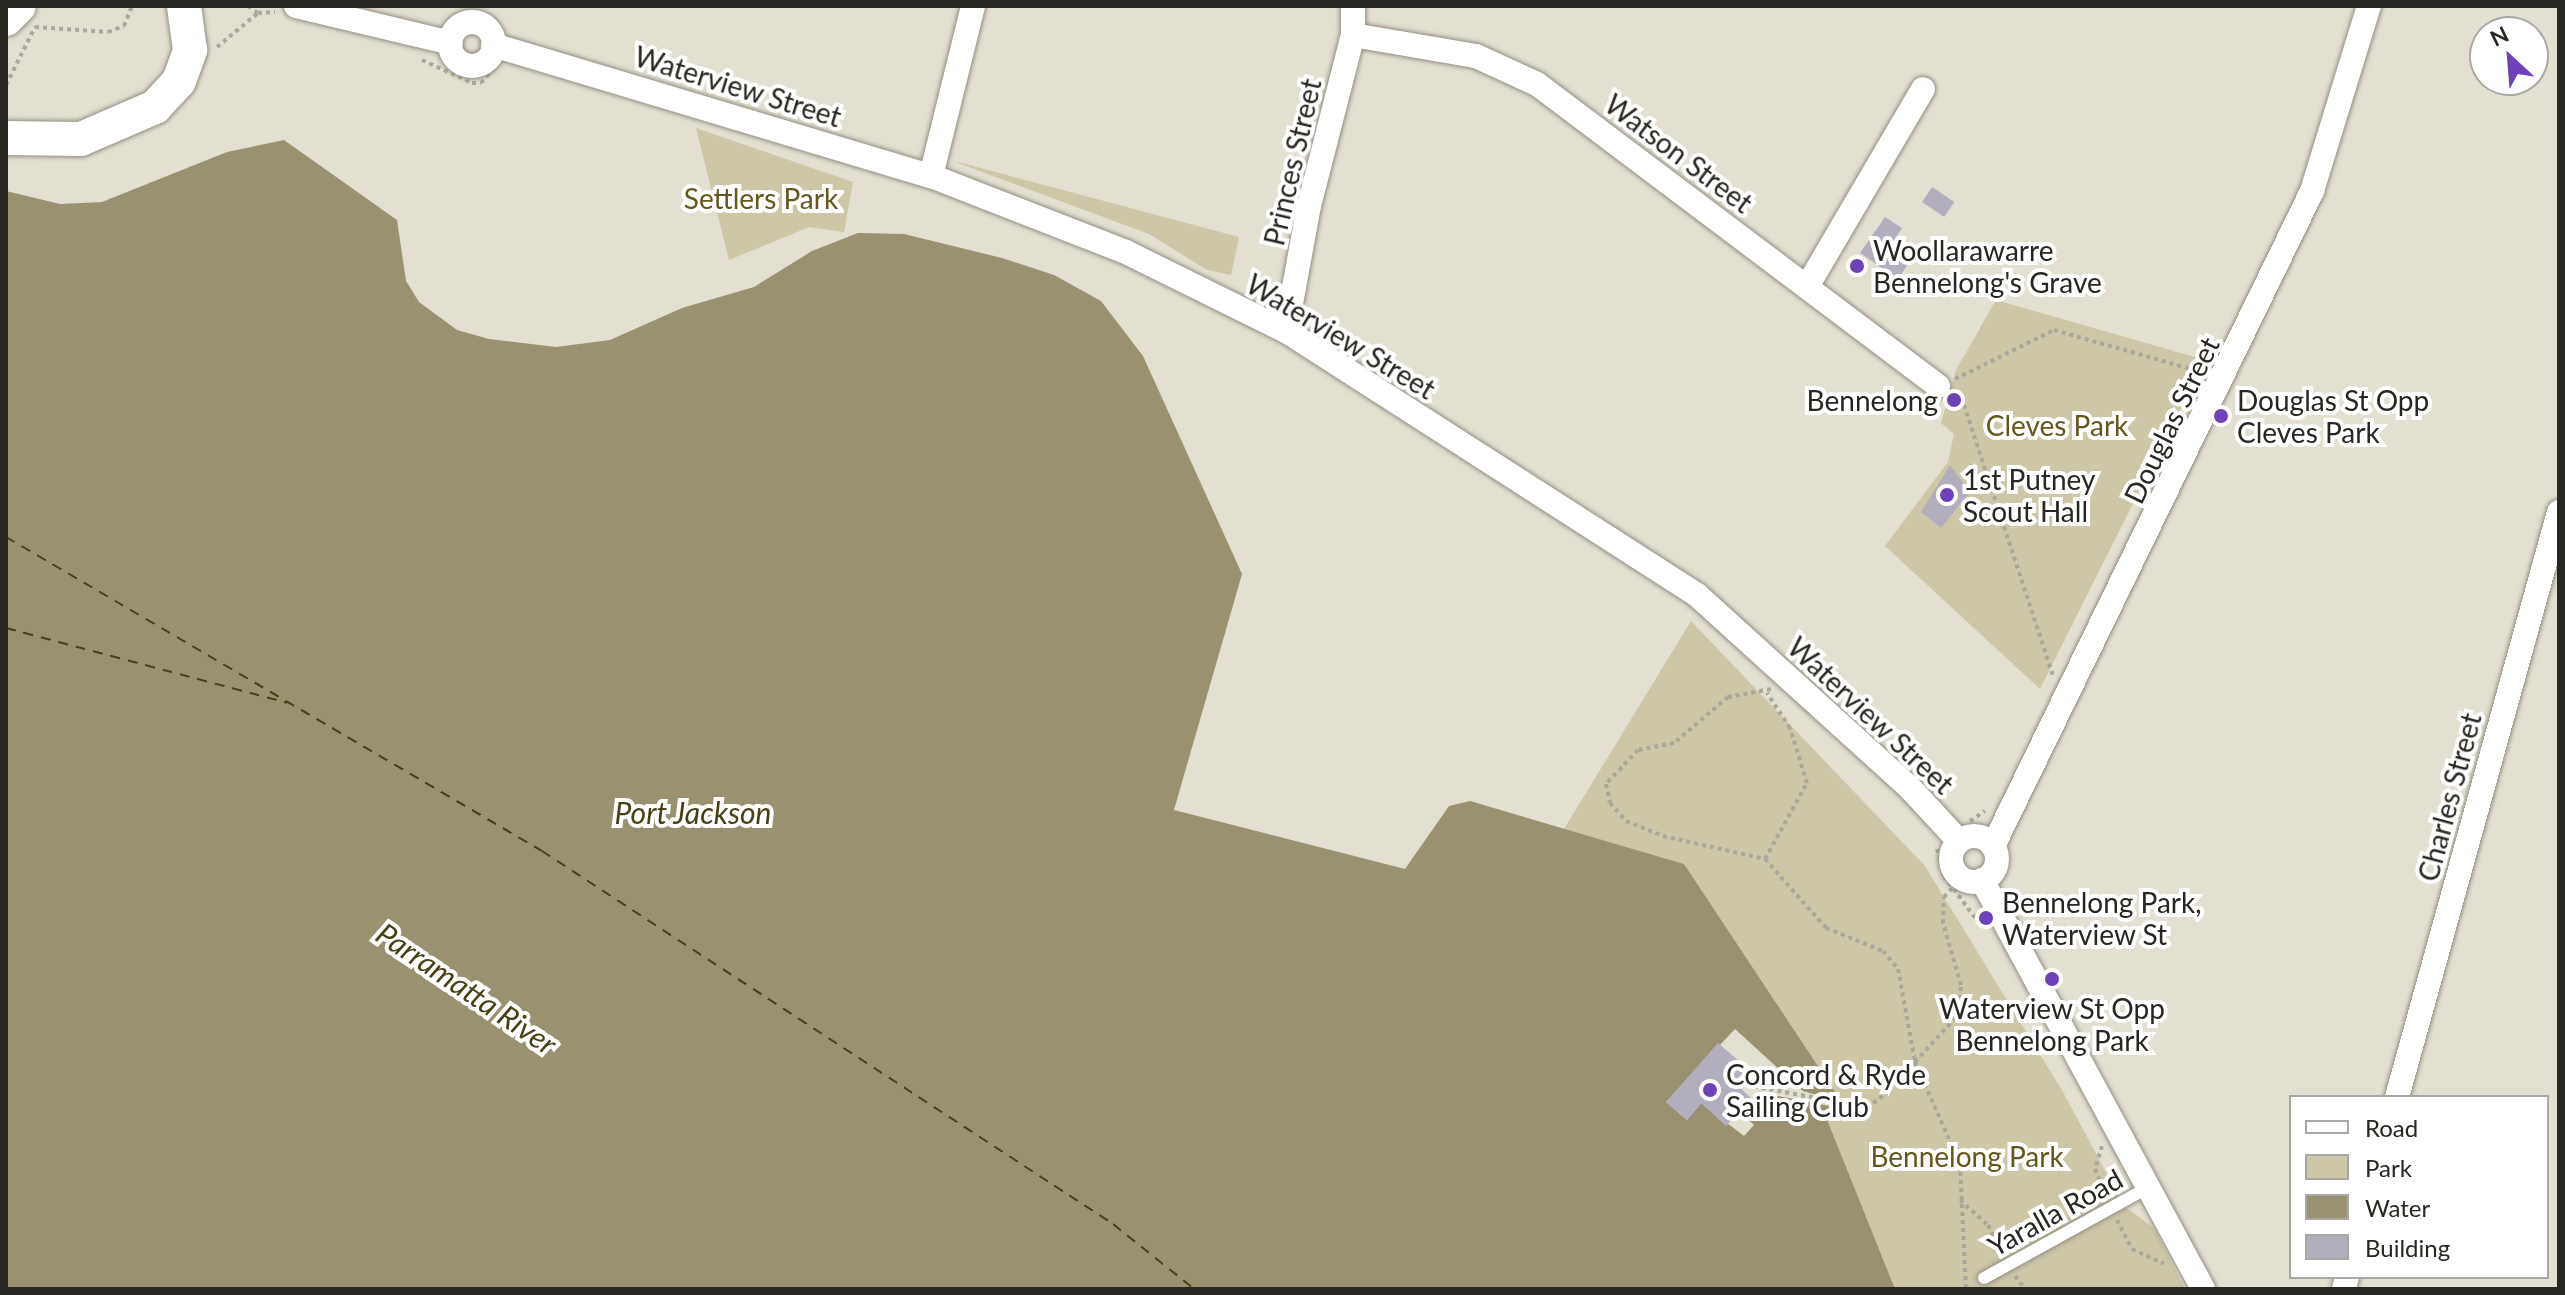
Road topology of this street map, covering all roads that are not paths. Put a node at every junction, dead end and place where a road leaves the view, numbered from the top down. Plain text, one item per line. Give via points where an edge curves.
1 (19, 6) edge
2 (184, 6) edge
3 (973, 6) edge
4 (1353, 6) edge
5 (2369, 6) edge
6 (287, 9) edge
7 (476, 14) edge
8 (6, 19) edge
9 (1353, 35) junction
10 (493, 45) junction
11 (432, 47) junction
12 (1923, 89) dead end
13 (6, 138) edge
14 (931, 176) junction
15 (1808, 285) junction
16 (1286, 331) junction
17 (1938, 386) road end
18 (2559, 512) edge
19 (1945, 840) junction
20 (1993, 846) junction
21 (1982, 880) junction
22 (2398, 1095) edge
23 (2149, 1187) junction
24 (1984, 1278) dead end
25 (2203, 1289) edge

1 - 8 main road
2 - 13 main road via 191,34 186,65 155,107 81,139
3 - 14 street
4 - 9 street, Princes Street
5 - 20 street, Douglas Street via 2312,191
6 - 11 street
7 - 10 street
7 - 11 street
9 - 15 street, Watson Street via 1476,56 1537,84
9 - 16 street, Princes Street via 1309,206
10 - 11 street via 486,64 474,67
10 - 14 street, Waterview Street
12 - 15 street
14 - 16 street, Waterview Street via 1126,252
15 - 17 street, Watson Street
16 - 19 street, Waterview Street via 1697,595 1774,686
18 - 22 street, Charles Street
19 - 20 street via 1981,837
19 - 21 street via 1952,867 1962,878
20 - 21 street via 1996,865
21 - 23 street
23 - 24 lane, Yaralla Road
23 - 25 street

